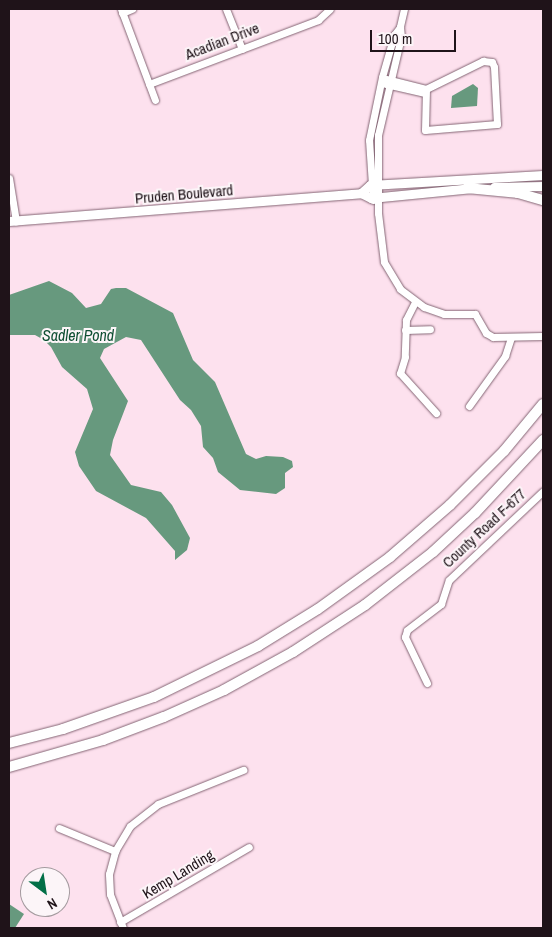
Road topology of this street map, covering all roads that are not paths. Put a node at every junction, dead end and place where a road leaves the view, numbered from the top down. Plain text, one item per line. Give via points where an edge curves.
1 (132, 9) edge
2 (226, 9) edge
3 (330, 9) edge
4 (404, 9) edge
5 (121, 11) edge
6 (400, 27) junction
7 (242, 49) junction
8 (381, 80) junction
9 (389, 82) junction
10 (149, 84) junction
11 (425, 91) junction
12 (155, 100) dead end
13 (543, 174) edge
14 (9, 178) edge
15 (374, 185) junction
16 (543, 186) edge
17 (467, 188) junction
18 (361, 193) junction
19 (543, 200) edge
20 (376, 201) junction
21 (12, 221) edge
22 (415, 302) junction
23 (430, 329) dead end
24 (406, 330) junction
25 (543, 336) edge
26 (511, 337) junction
27 (543, 396) edge
28 (543, 404) edge
29 (470, 406) dead end
30 (436, 412) dead end
31 (543, 440) edge
32 (543, 444) edge
33 (524, 462) junction
34 (483, 472) junction
35 (543, 491) edge
36 (427, 683) dead end
37 (9, 743) edge
38 (9, 767) edge
39 (243, 770) dead end
40 (59, 828) dead end
41 (249, 847) dead end
42 (115, 851) junction
43 (121, 925) edge

1 - 5 street
2 - 7 street
3 - 7 street, Acadian Drive via 318,20
4 - 6 street
5 - 10 street
6 - 8 street via 394,35
6 - 9 street via 401,37
7 - 10 street, Acadian Drive
8 - 9 street
8 - 15 street via 369,140
9 - 11 street
9 - 15 street via 378,135
10 - 12 street
11 - 11 street via 425,130 498,124 492,62 475,62
13 - 15 main road
14 - 21 street
15 - 18 main road
15 - 20 street
16 - 17 main road
17 - 19 highway via 518,193
17 - 20 main road
18 - 20 main road, Pruden Boulevard
18 - 21 main road, Pruden Boulevard
20 - 22 street via 384,262 393,281
22 - 24 street via 408,314
22 - 26 street via 444,314 475,314 489,335
23 - 24 street
24 - 30 street via 401,376
25 - 26 street
26 - 29 street via 504,356
27 - 34 highway
28 - 34 highway
31 - 33 highway
32 - 33 highway
33 - 38 highway via 433,552 365,605 294,652 224,690 164,717 103,740
34 - 37 highway via 390,557 273,638 154,697 63,729
35 - 36 street, County Road F-677 via 449,580 441,604 407,630 405,637
39 - 42 street via 148,809 130,826
40 - 42 street
41 - 43 street, Kemp Landing
42 - 43 street via 109,885

